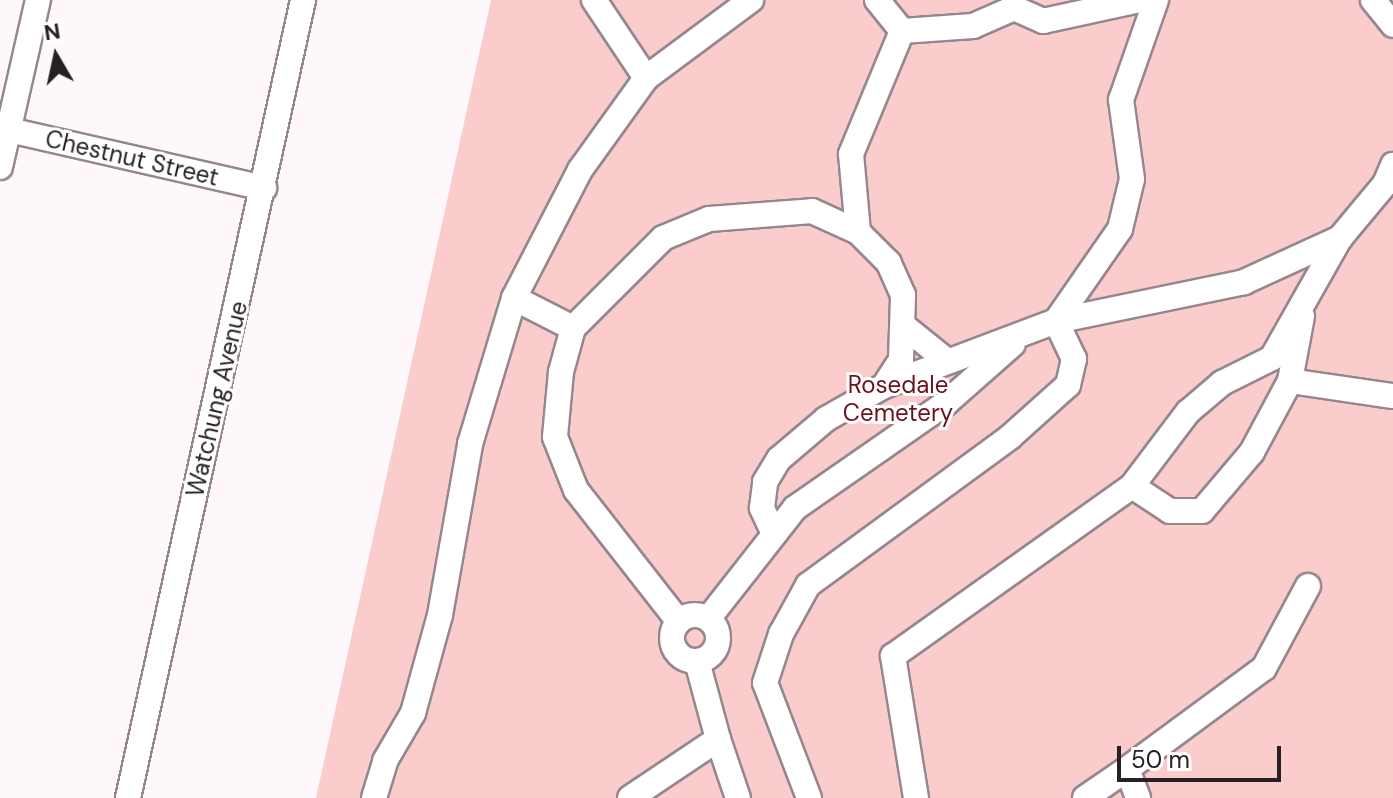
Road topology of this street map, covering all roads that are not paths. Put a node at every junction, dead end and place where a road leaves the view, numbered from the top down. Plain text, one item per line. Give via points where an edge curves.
1 (38, 0) edge
2 (303, 0) edge
3 (594, 0) edge
4 (751, 0) edge
5 (877, 0) edge
6 (1140, 0) edge
7 (1156, 0) edge
8 (1373, 0) edge
9 (1014, 4) edge
10 (1393, 25) edge
11 (902, 31) junction
12 (646, 78) junction
13 (4, 129) edge
14 (1393, 165) edge
15 (0, 167) edge
16 (264, 188) junction
17 (858, 232) junction
18 (1340, 238) junction
19 (1307, 293) junction
20 (514, 298) junction
21 (1056, 321) junction
22 (905, 327) junction
23 (573, 328) junction
24 (1021, 337) junction
25 (946, 360) junction
26 (1290, 381) junction
27 (884, 386) junction
28 (1393, 396) edge
29 (1132, 486) junction
30 (774, 534) junction
31 (1308, 586) dead end
32 (708, 619) junction
33 (679, 622) junction
34 (697, 661) junction
35 (718, 739) junction
36 (1127, 769) junction
37 (128, 798) edge
38 (374, 798) edge
39 (630, 798) edge
40 (738, 798) edge
41 (809, 798) edge
42 (916, 798) edge
43 (1085, 798) edge
44 (1138, 798) edge

1 - 13 street
2 - 16 street, Watchung Avenue
3 - 12 street
4 - 12 street
5 - 11 street
6 - 9 street via 1043,21
7 - 21 street via 1121,100 1132,179 1120,229
8 - 10 street
9 - 11 street via 973,26
11 - 17 street via 851,154
12 - 20 street via 580,170
13 - 15 street
13 - 16 street, Chestnut Street
14 - 18 street
16 - 37 street, Watchung Avenue
17 - 22 street via 889,263 903,295
17 - 23 street via 812,211 709,219 663,238
18 - 19 street
18 - 21 street via 1244,282
19 - 26 street
19 - 29 street via 1272,358 1222,383 1188,412
20 - 23 street
20 - 38 street via 470,444 440,615 413,713 385,761
21 - 24 street
21 - 41 street via 1074,359 1068,385 1010,437 808,585 781,634 765,683
22 - 25 street
22 - 27 street via 901,360
23 - 33 street via 555,437 576,490
24 - 25 street
24 - 30 street via 946,403 795,508
25 - 27 street
26 - 28 street
26 - 29 street via 1252,452 1202,511 1170,511
27 - 30 street via 826,419 779,459 765,482 762,508
29 - 42 street via 893,656
30 - 32 street
31 - 36 street via 1264,668
32 - 33 street via 693,615
32 - 34 street via 718,643
33 - 34 street via 673,644 682,656
34 - 35 street
35 - 39 street
35 - 40 street
36 - 43 street
36 - 44 street

